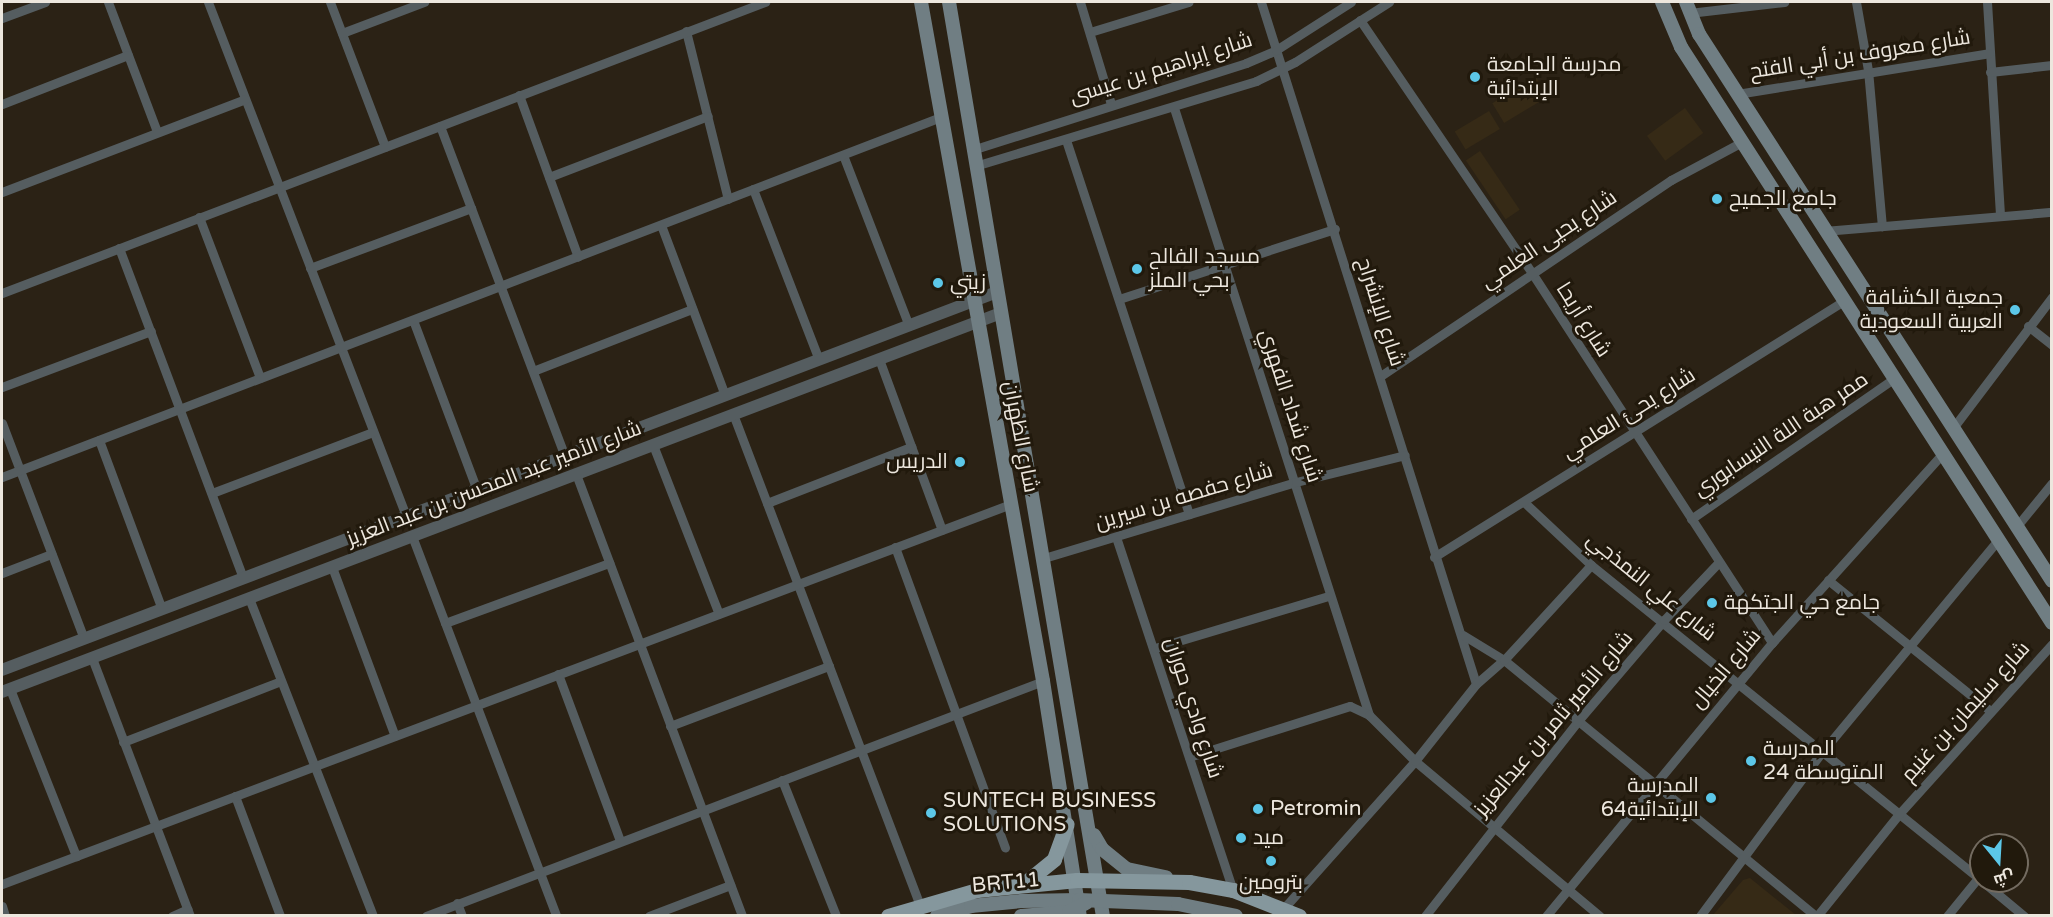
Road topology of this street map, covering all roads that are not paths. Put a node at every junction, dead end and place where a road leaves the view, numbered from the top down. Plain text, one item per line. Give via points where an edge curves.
1 (45, 2) edge
2 (108, 2) edge
3 (208, 2) edge
4 (330, 2) edge
5 (424, 2) edge
6 (765, 2) edge
7 (921, 2) edge
8 (949, 2) edge
9 (1080, 2) edge
10 (1189, 2) edge
11 (1261, 2) edge
12 (1351, 2) edge
13 (1389, 2) edge
14 (1662, 2) edge
15 (1784, 2) edge
16 (1856, 2) edge
17 (1986, 2) edge
18 (739, 6) edge
19 (1688, 7) edge
20 (2, 18) edge
21 (1360, 20) junction
22 (686, 32) junction
23 (342, 33) junction
24 (1090, 33) junction
25 (1276, 50) junction
26 (1989, 53) junction
27 (128, 55) junction
28 (2052, 65) edge
29 (1283, 69) junction
30 (1868, 70) junction
31 (1990, 72) junction
32 (1737, 94) junction
33 (519, 95) junction
34 (245, 99) junction
35 (2, 104) edge
36 (1111, 104) junction
37 (1174, 108) junction
38 (708, 116) junction
39 (941, 117) junction
40 (440, 126) junction
41 (158, 132) junction
42 (1066, 140) junction
43 (1742, 142) junction
44 (385, 147) junction
45 (972, 150) junction
46 (843, 155) junction
47 (975, 166) junction
48 (549, 177) junction
49 (279, 187) junction
50 (753, 189) junction
51 (2, 192) edge
52 (728, 199) junction
53 (471, 208) junction
54 (2052, 212) edge
55 (2000, 216) junction
56 (200, 217) junction
57 (660, 225) junction
58 (1882, 226) junction
59 (1335, 230) junction
60 (1824, 231) junction
61 (119, 248) junction
62 (578, 256) junction
63 (1227, 266) junction
64 (310, 268) junction
65 (1532, 273) junction
66 (501, 286) junction
67 (997, 292) junction
68 (2, 293) edge
69 (2052, 297) edge
70 (1119, 299) junction
71 (973, 301) junction
72 (1843, 301) junction
73 (692, 309) junction
74 (1000, 313) junction
75 (413, 320) junction
76 (977, 322) junction
77 (909, 326) junction
78 (2028, 327) junction
79 (151, 330) junction
80 (2052, 345) edge
81 (341, 347) junction
82 (879, 359) junction
83 (819, 360) junction
84 (533, 371) junction
85 (1382, 375) junction
86 (260, 378) junction
87 (1892, 380) junction
88 (2, 387) edge
89 (725, 395) junction
90 (180, 409) junction
91 (733, 414) junction
92 (2, 423) edge
93 (1953, 428) junction
94 (373, 432) junction
95 (1633, 433) junction
96 (99, 440) junction
97 (652, 445) junction
98 (911, 447) junction
99 (1942, 454) junction
100 (1405, 455) junction
101 (565, 456) junction
102 (20, 470) junction
103 (576, 474) junction
104 (2, 477) edge
105 (1296, 482) junction
106 (2052, 483) edge
107 (477, 490) junction
108 (212, 493) junction
109 (1524, 502) junction
110 (767, 503) junction
111 (1011, 504) junction
112 (1189, 514) junction
113 (406, 516) junction
114 (1690, 519) junction
115 (2017, 526) junction
116 (942, 530) junction
117 (412, 536) junction
118 (1116, 537) junction
119 (1998, 540) junction
120 (895, 547) junction
121 (51, 554) junction
122 (1434, 557) junction
123 (1044, 558) junction
124 (1719, 562) junction
125 (609, 563) junction
126 (1591, 565) junction
127 (332, 567) junction
128 (2, 573) edge
129 (243, 578) junction
130 (1828, 580) junction
131 (2052, 581) edge
132 (798, 584) junction
133 (1328, 596) junction
134 (249, 598) junction
135 (162, 609) junction
136 (718, 614) junction
137 (1664, 620) junction
138 (2052, 622) edge
139 (445, 623) junction
140 (1463, 635) junction
141 (84, 639) junction
142 (640, 643) junction
143 (1772, 643) junction
144 (2052, 644) edge
145 (1909, 646) junction
146 (1155, 648) junction
147 (92, 658) junction
148 (1504, 660) junction
149 (829, 666) junction
150 (2, 670) edge
151 (558, 675) junction
152 (281, 681) junction
153 (1043, 681) junction
154 (1740, 682) junction
155 (1476, 684) junction
156 (6, 691) edge
157 (476, 705) junction
158 (1989, 710) junction
159 (956, 714) junction
160 (1369, 716) junction
161 (1577, 722) junction
162 (670, 726) junction
163 (395, 736) junction
164 (123, 742) junction
165 (861, 750) junction
166 (1822, 752) junction
167 (1189, 757) junction
168 (1415, 761) junction
169 (314, 766) junction
170 (782, 780) junction
171 (1652, 783) junction
172 (235, 796) junction
173 (702, 810) junction
174 (1899, 814) junction
175 (1067, 824) junction
176 (1494, 824) junction
177 (1089, 825) junction
178 (156, 826) junction
179 (620, 841) junction
180 (1005, 847) dead end
181 (1743, 855) junction
182 (76, 856) junction
183 (1969, 871) edge
184 (540, 872) junction
185 (1077, 880) junction
186 (1098, 880) junction
187 (1189, 882) junction
188 (1025, 883) junction
189 (2, 884) edge
190 (730, 885) junction
191 (1566, 889) junction
192 (1233, 890) junction
193 (1969, 892) edge
194 (1996, 893) edge
195 (457, 903) junction
196 (920, 903) junction
197 (1086, 905) edge
198 (2, 906) edge
199 (1284, 908) junction
200 (189, 912) edge
201 (5, 915) edge
202 (172, 915) edge
203 (280, 915) edge
204 (373, 915) edge
205 (426, 915) edge
206 (462, 915) edge
207 (556, 915) edge
208 (650, 915) edge
209 (742, 915) edge
210 (836, 915) edge
211 (888, 915) edge
212 (937, 915) edge
213 (1021, 915) edge
214 (1103, 915) edge
215 (1236, 915) edge
216 (1299, 915) edge
217 (1425, 915) edge
218 (1546, 915) edge
219 (1600, 915) edge
220 (1700, 915) edge
221 (1817, 915) edge
222 (1947, 915) edge
223 (2024, 915) edge

1 - 20 street
2 - 27 street
3 - 34 street
4 - 23 street
5 - 23 street
6 - 18 street
7 - 39 main road, شارع الظهران
8 - 45 main road, شارع الظهران
9 - 24 street
10 - 24 street
11 - 25 street, شارع الإنشراح
12 - 25 street, شارع إبراهيم بن عيسى
13 - 21 street
14 - 43 main road via 1678,41
15 - 19 street
16 - 30 street
17 - 26 street
18 - 22 street
19 - 32 main road
21 - 29 street
21 - 65 street, شارع أريحا
22 - 33 street
22 - 38 street
23 - 44 street
24 - 36 street
25 - 29 street, شارع الإنشراح
25 - 36 street, شارع إبراهيم بن عيسى via 1234,68
26 - 30 street, شارع معروف بن أبي الفتح
26 - 31 street
27 - 35 street
27 - 41 street
28 - 31 street
29 - 37 street
29 - 59 street, شارع الإنشراح
30 - 32 street, شارع معروف بن أبي الفتح
30 - 58 street
31 - 55 street
32 - 60 main road
33 - 40 street
33 - 48 street
34 - 41 street
34 - 49 street
36 - 45 street, شارع إبراهيم بن عيسى
37 - 42 street
37 - 63 street, شارع شداد الفهري
38 - 48 street
38 - 52 street
39 - 46 street
39 - 71 main road, شارع الظهران
40 - 44 street
40 - 53 street
41 - 51 street
42 - 47 street
42 - 70 street
43 - 65 street, شارع يحيى العلمي via 1671,180
43 - 72 main road
44 - 49 street
45 - 47 main road, شارع الظهران
46 - 50 street
46 - 77 street
47 - 67 main road, شارع الظهران
48 - 62 street
49 - 56 street
49 - 64 street
50 - 52 street
50 - 83 street
52 - 57 street
53 - 64 street
53 - 66 street
54 - 55 street
55 - 58 street
56 - 61 street
56 - 86 street
57 - 62 street
57 - 73 street
58 - 60 street
59 - 63 street
59 - 85 street, شارع الإنشراح
60 - 93 main road
61 - 68 street
61 - 79 street
62 - 66 street
63 - 70 street
63 - 105 street, شارع شداد الفهري
64 - 81 street
65 - 85 street, شارع يحيى العلمي
65 - 95 street, شارع أريحا
66 - 75 street
66 - 84 street
67 - 71 street, شارع الأمير عبد المحسن بن عبد العزيز
67 - 74 main road, شارع الظهران
69 - 78 street
70 - 112 street
71 - 76 main road, شارع الظهران
71 - 77 street, شارع الأمير عبد المحسن بن عبد العزيز
72 - 87 main road
72 - 95 street, شارع يحئ العلمي
73 - 84 street
73 - 89 street
74 - 76 street, شارع الأمير عبد المحسن بن عبد العزيز
74 - 123 main road, شارع الظهران
75 - 81 street
75 - 107 street
76 - 82 street, شارع الأمير عبد المحسن بن عبد العزيز
76 - 111 main road, شارع الظهران
77 - 83 street, شارع الأمير عبد المحسن بن عبد العزيز
78 - 80 street
78 - 93 street
79 - 88 street
79 - 90 street
81 - 86 street
81 - 94 street
82 - 91 street, شارع الأمير عبد المحسن بن عبد العزيز
82 - 98 street
83 - 89 street, شارع الأمير عبد المحسن بن عبد العزيز
84 - 101 street
85 - 100 street, شارع الإنشراح
86 - 90 street
87 - 99 main road
87 - 114 street, ممر هبة اللة النيسابوري
89 - 101 street, شارع الأمير عبد المحسن بن عبد العزيز
90 - 96 street
90 - 108 street
91 - 97 street, شارع الأمير عبد المحسن بن عبد العزيز
91 - 110 street
92 - 102 street
93 - 115 main road
94 - 108 street
94 - 113 street
95 - 109 street, شارع يحئ العلمي
95 - 114 street, شارع أريحا
96 - 102 street
96 - 135 street
97 - 103 street, شارع الأمير عبد المحسن بن عبد العزيز
97 - 136 street
98 - 110 street
98 - 116 street
99 - 119 main road
99 - 130 street, شارع الخيال
100 - 105 street, شارع حفصه بن سيرين
100 - 122 street, شارع الإنشراح
101 - 107 street, شارع الأمير عبد المحسن بن عبد العزيز
102 - 104 street
102 - 121 street
103 - 117 street, شارع الأمير عبد المحسن بن عبد العزيز
103 - 125 street
105 - 112 street, شارع حفصه بن سيرين
105 - 133 street, شارع شداد الفهري
106 - 115 street
107 - 113 street, شارع الأمير عبد المحسن بن عبد العزيز
108 - 129 street
109 - 122 street, شارع يحئ العلمي
109 - 126 street, شارع علي النمذجي
110 - 132 street
111 - 116 street
111 - 153 main road, شارع الظهران
112 - 118 street, شارع حفصه بن سيرين
113 - 129 street, شارع الأمير عبد المحسن بن عبد العزيز
114 - 124 street, شارع أريحا
115 - 131 main road
116 - 120 street
117 - 127 street, شارع الأمير عبد المحسن بن عبد العزيز
117 - 139 street
118 - 123 street, شارع حفصه بن سيرين
118 - 146 street, شارع وادي حوران
119 - 138 main road
119 - 145 street
120 - 132 street
120 - 159 street
121 - 128 street
121 - 141 street
122 - 140 street, شارع الإنشراح
123 - 177 main road, شارع الظهران
124 - 137 street, شارع الأمير ثامر بن عبدالعزيز
124 - 143 street, شارع أريحا
125 - 139 street
125 - 142 street
126 - 137 street, شارع علي النمذجي
126 - 148 street
127 - 134 street, شارع الأمير عبد المحسن بن عبد العزيز
127 - 163 street
129 - 135 street, شارع الأمير عبد المحسن بن عبد العزيز
130 - 143 street, شارع الخيال
130 - 145 street
132 - 136 street
132 - 149 street
133 - 146 street
133 - 160 street, شارع شداد الفهري
134 - 147 street, شارع الأمير عبد المحسن بن عبد العزيز
134 - 152 street
135 - 141 street, شارع الأمير عبد المحسن بن عبد العزيز
136 - 142 street
137 - 154 street, شارع علي النمذجي
137 - 161 street, شارع الأمير ثامر بن عبدالعزيز
139 - 157 street
140 - 148 street
140 - 155 street, شارع الإنشراح
141 - 150 street, شارع الأمير عبد المحسن بن عبد العزيز
142 - 151 street
142 - 162 street
143 - 154 street, شارع الخيال
144 - 158 street, شارع سليمان بن غنيم
145 - 158 street
145 - 166 street
146 - 167 street, شارع وادي حوران
147 - 156 street, شارع الأمير عبد المحسن بن عبد العزيز
147 - 164 street
148 - 155 street
148 - 161 street
149 - 162 street
149 - 165 street
151 - 157 street
151 - 179 street
152 - 164 street
152 - 169 street
153 - 159 street
153 - 175 main road, شارع الظهران
154 - 166 street, شارع علي النمذجي
154 - 171 street, شارع الخيال
155 - 168 street
156 - 182 street
157 - 163 street
157 - 184 street
158 - 174 street, شارع سليمان بن غنيم
159 - 165 street
159 - 180 street
160 - 167 street, شارع شداد الفهري via 1350,706
160 - 168 street, شارع شداد الفهري
161 - 171 street
161 - 176 street, شارع الأمير ثامر بن عبدالعزيز
162 - 173 street
163 - 169 street
164 - 178 street
165 - 170 street
165 - 196 street
166 - 174 street, شارع علي النمذجي
166 - 181 street
167 - 192 street, شارع وادي حوران
168 - 176 street, شارع شداد الفهري
168 - 199 street
169 - 172 street
169 - 204 street
170 - 173 street
170 - 210 street
171 - 181 street
171 - 191 street, شارع الخيال
172 - 178 street
172 - 203 street
173 - 179 street
173 - 190 street
174 - 183 street, شارع علي النمذجي
174 - 221 street, شارع سليمان بن غنيم
175 - 185 main road, شارع الظهران
175 - 188 main road via 1054,858
176 - 191 street, شارع شداد الفهري
176 - 217 street, شارع الأمير ثامر بن عبدالعزيز
177 - 186 main road, شارع الظهران
177 - 187 main road via 1102,849 1127,869
178 - 182 street
178 - 200 street
179 - 184 street
181 - 220 street
181 - 221 street
182 - 189 street
184 - 195 street
184 - 207 street
185 - 186 main road
185 - 188 main road
185 - 197 main road, شارع الظهران
186 - 187 main road
186 - 197 main road, شارع الظهران
187 - 192 main road
188 - 196 main road
190 - 208 street
190 - 209 street
191 - 218 street, شارع الخيال
191 - 219 street, شارع شداد الفهري
192 - 199 main road
193 - 222 street
194 - 223 street, شارع علي النمذجي
195 - 205 street
195 - 206 street
196 - 211 main road
197 - 212 main road, BRT11 via 1022,901 971,906
197 - 213 main road via 1063,913
197 - 214 main road
197 - 215 main road, BRT11 via 1187,905
198 - 201 street
199 - 216 main road
200 - 202 street

